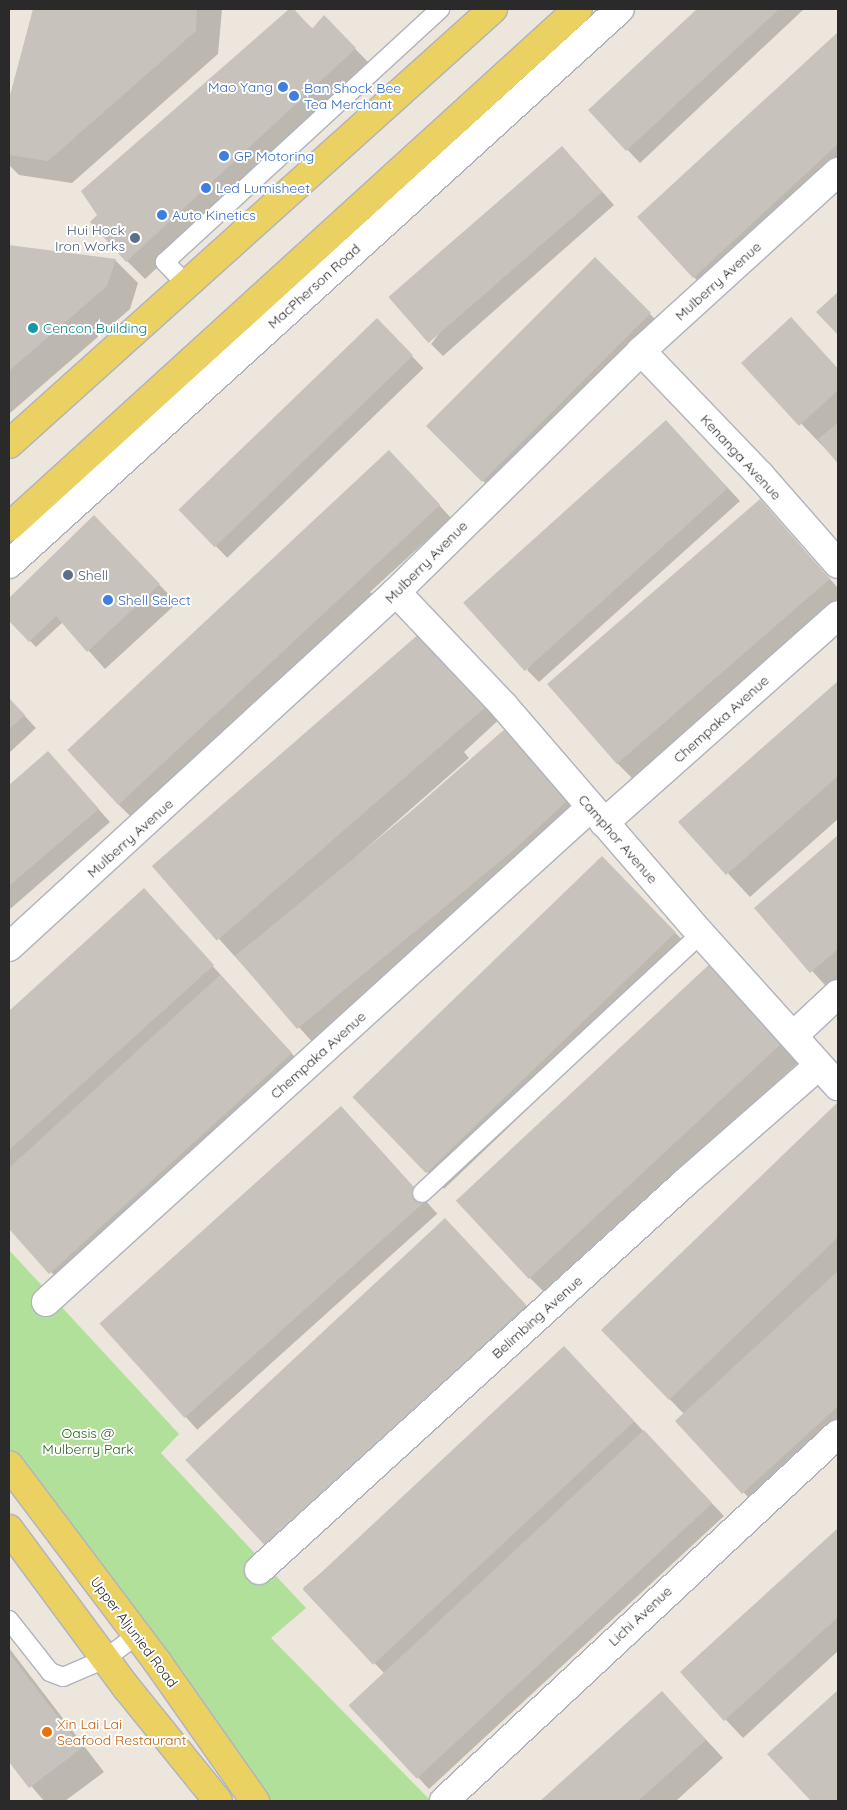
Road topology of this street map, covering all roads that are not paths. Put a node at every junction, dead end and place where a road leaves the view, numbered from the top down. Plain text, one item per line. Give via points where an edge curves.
1 (440, 9) edge
2 (493, 9) edge
3 (578, 9) edge
4 (620, 9) edge
5 (838, 172) edge
6 (187, 284) junction
7 (641, 351) junction
8 (9, 444) edge
9 (9, 527) edge
10 (9, 564) edge
11 (838, 564) edge
12 (396, 592) junction
13 (838, 614) edge
14 (597, 815) junction
15 (701, 934) junction
16 (9, 947) edge
17 (838, 994) edge
18 (794, 1035) junction
19 (818, 1066) junction
20 (838, 1086) edge
21 (422, 1193) dead end
22 (46, 1302) dead end
23 (838, 1434) edge
24 (9, 1465) edge
25 (9, 1529) edge
26 (258, 1570) dead end
27 (9, 1620) edge
28 (137, 1635) junction
29 (105, 1659) junction
30 (218, 1801) edge
31 (255, 1801) edge
32 (444, 1801) edge

1 - 6 lane via 165,262
2 - 6 main road
3 - 9 main road, MacPherson Road
4 - 10 street, MacPherson Road
5 - 7 street, Mulberry Avenue
6 - 8 main road
7 - 11 street, Kenanga Avenue via 760,475
7 - 12 street, Mulberry Avenue
12 - 14 street, Camphor Avenue via 504,706
12 - 16 street, Mulberry Avenue
13 - 14 street, Chempaka Avenue
14 - 15 street, Camphor Avenue
14 - 22 street, Chempaka Avenue
15 - 18 street, Camphor Avenue
15 - 21 lane
17 - 18 street
18 - 19 street, Camphor Avenue
19 - 20 street, Camphor Avenue
19 - 26 street, Belimbing Avenue via 688,1179
23 - 32 street, Lichi Avenue
24 - 28 main road, Upper Aljunied Road
25 - 29 main road
27 - 29 lane via 50,1672 63,1677
28 - 29 lane
28 - 31 main road, Upper Aljunied Road
29 - 30 main road

